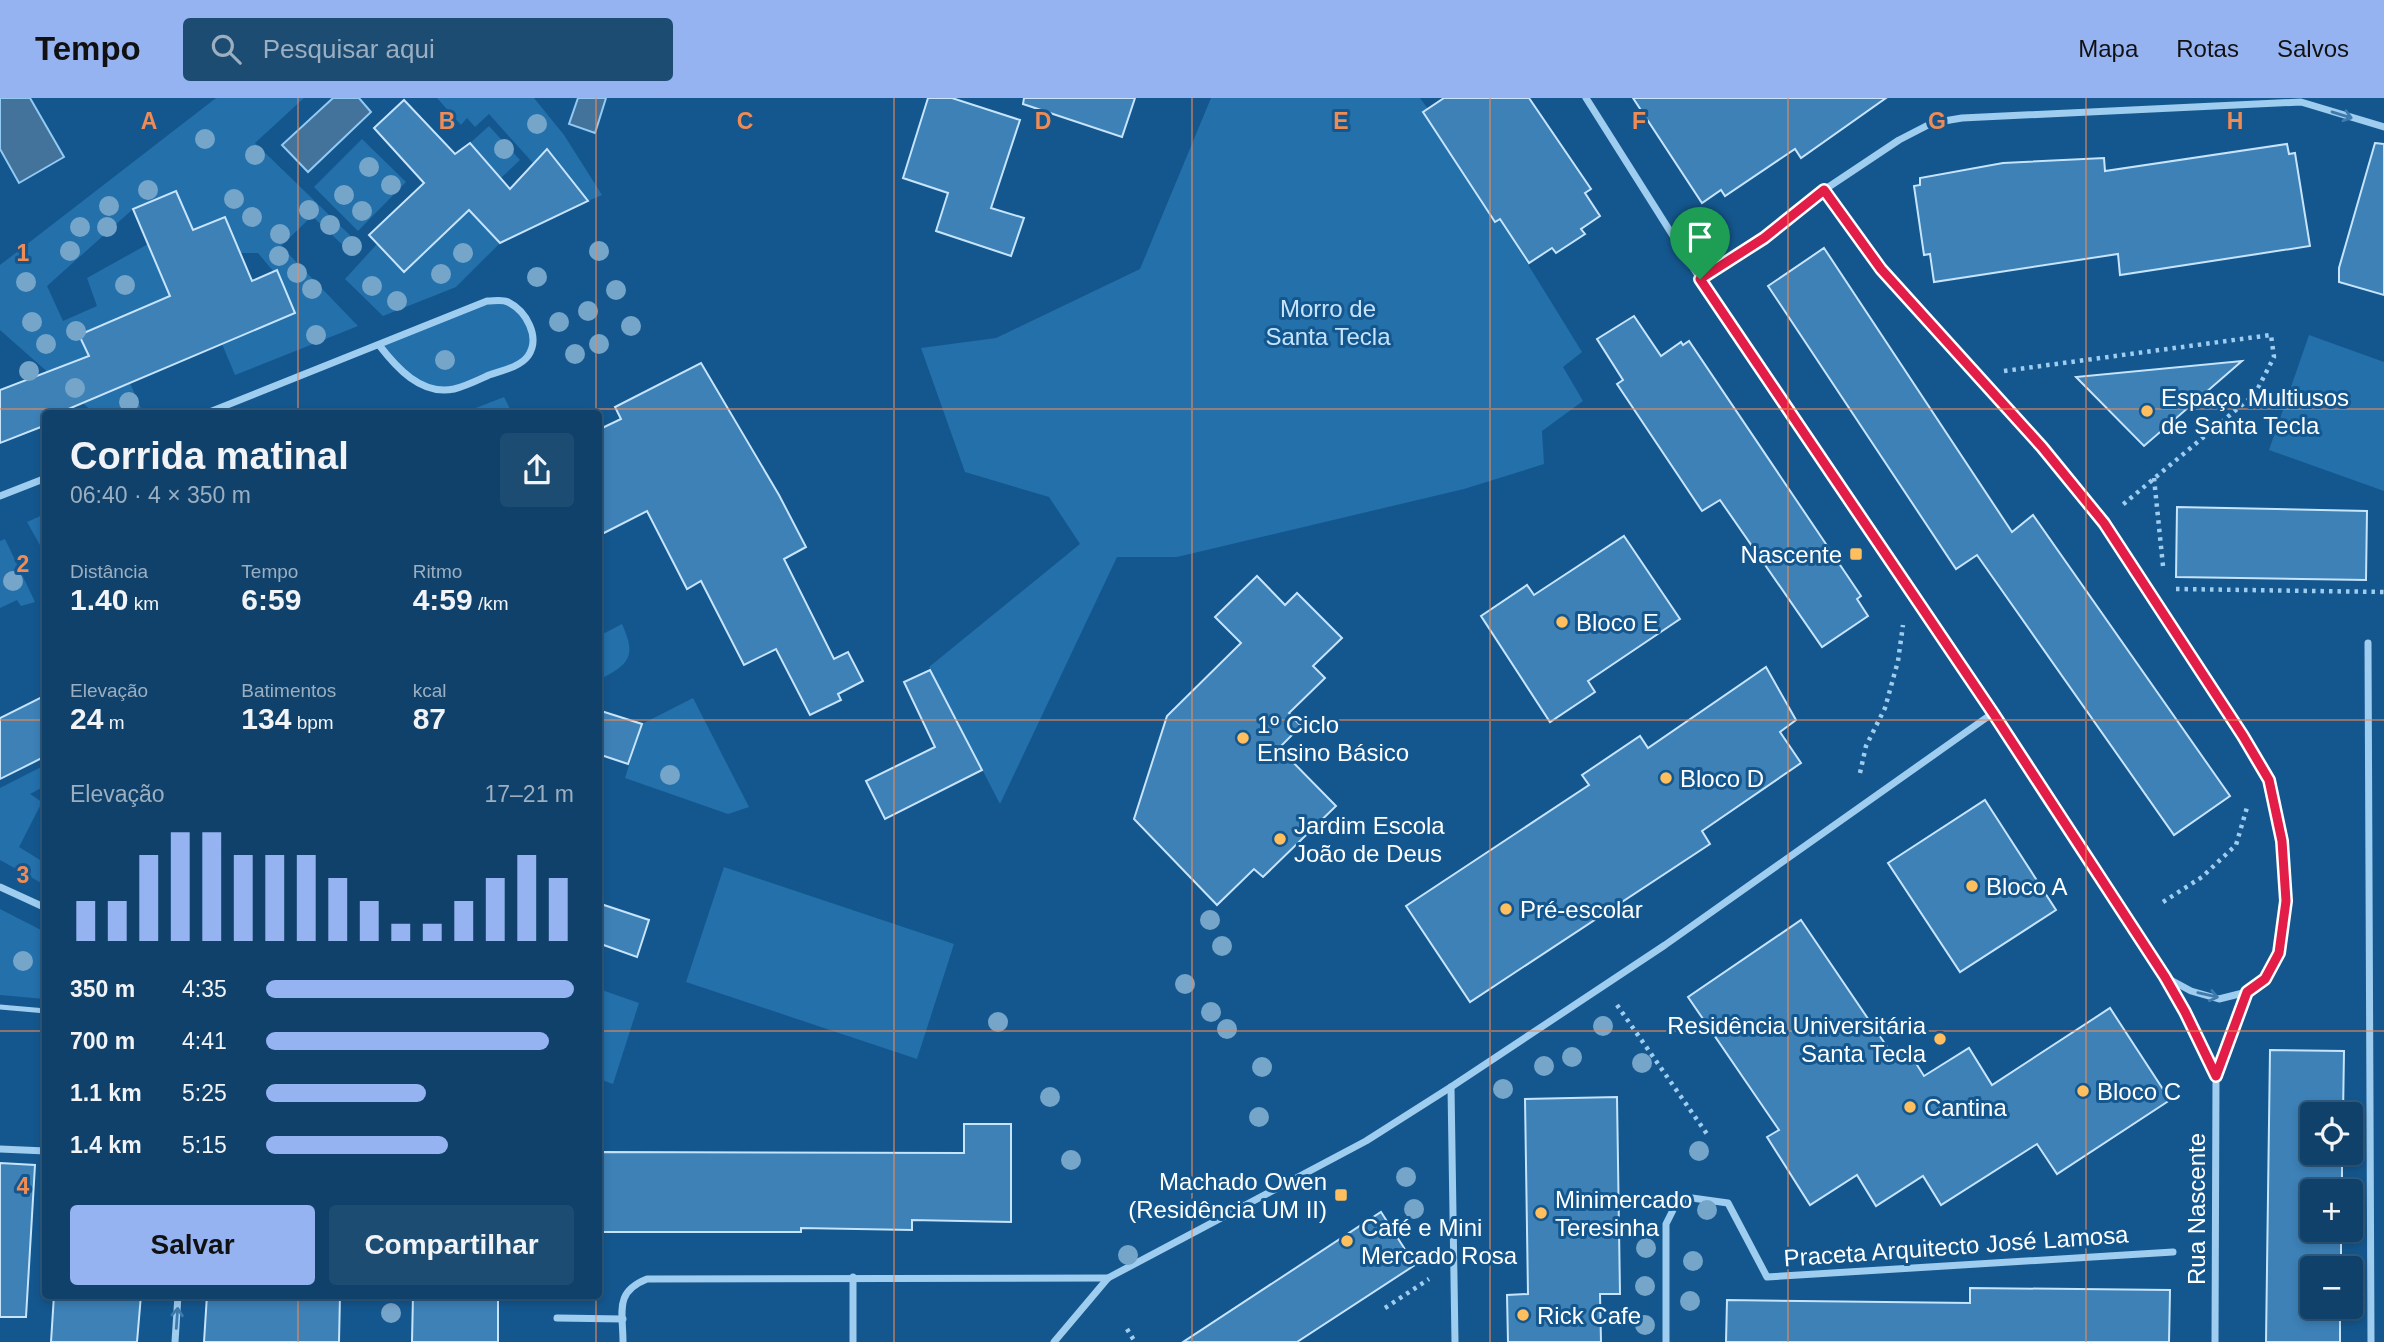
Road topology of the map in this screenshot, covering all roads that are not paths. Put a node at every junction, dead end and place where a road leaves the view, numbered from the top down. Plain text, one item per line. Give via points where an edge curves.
1 (1586, 98) edge
2 (2303, 100) edge
3 (2384, 127) edge
4 (1824, 190) junction
5 (1700, 279) junction
6 (379, 345) junction
7 (215, 410) edge
8 (42, 480) edge
9 (0, 496) edge
10 (2368, 643) dead end
11 (1993, 713) junction
12 (0, 887) edge
13 (42, 906) edge
14 (2165, 977) junction
15 (2247, 992) junction
16 (0, 1007) edge
17 (42, 1011) edge
18 (2216, 1076) junction
19 (1451, 1087) junction
20 (0, 1149) edge
21 (42, 1151) edge
22 (2173, 1252) dead end
23 (853, 1277) junction
24 (1108, 1278) junction
25 (178, 1299) edge
26 (557, 1318) dead end
27 (623, 1319) junction
28 (175, 1342) edge
29 (623, 1342) edge
30 (853, 1342) edge
31 (1054, 1342) edge
32 (1455, 1342) edge
33 (1666, 1342) edge
34 (2215, 1342) edge
35 (2371, 1342) edge

1 - 5 street
2 -> 3 street
2 - 4 street via 1932,123
4 - 5 street via 1764,238
4 - 15 street via 1881,269 2042,447 2104,523 2269,780 2282,841 2286,901 2279,953 2265,979
5 - 11 street
6 - 6 street via 397,368 414,380 433,389 452,390 518,364 529,355 533,334 524,312 505,300 487,301
6 - 7 street
8 - 9 street
10 - 35 street
11 - 14 street
11 - 19 street via 1665,945
12 - 13 street
14 -> 15 street via 2218,999
14 - 18 street
15 - 18 street
16 - 17 lane
18 - 34 street, Rua Nascente
19 - 24 street via 1366,1141
19 - 32 street
20 - 21 street
22 - 33 street, Praceta Arquitecto José Lamosa via 1767,1277 1728,1203 1692,1198 1675,1206 1666,1224
23 - 24 street
23 - 27 street via 647,1279 632,1285 623,1297
23 - 30 street
24 - 31 street
28 -> 25 street
26 - 27 street
27 - 29 street

